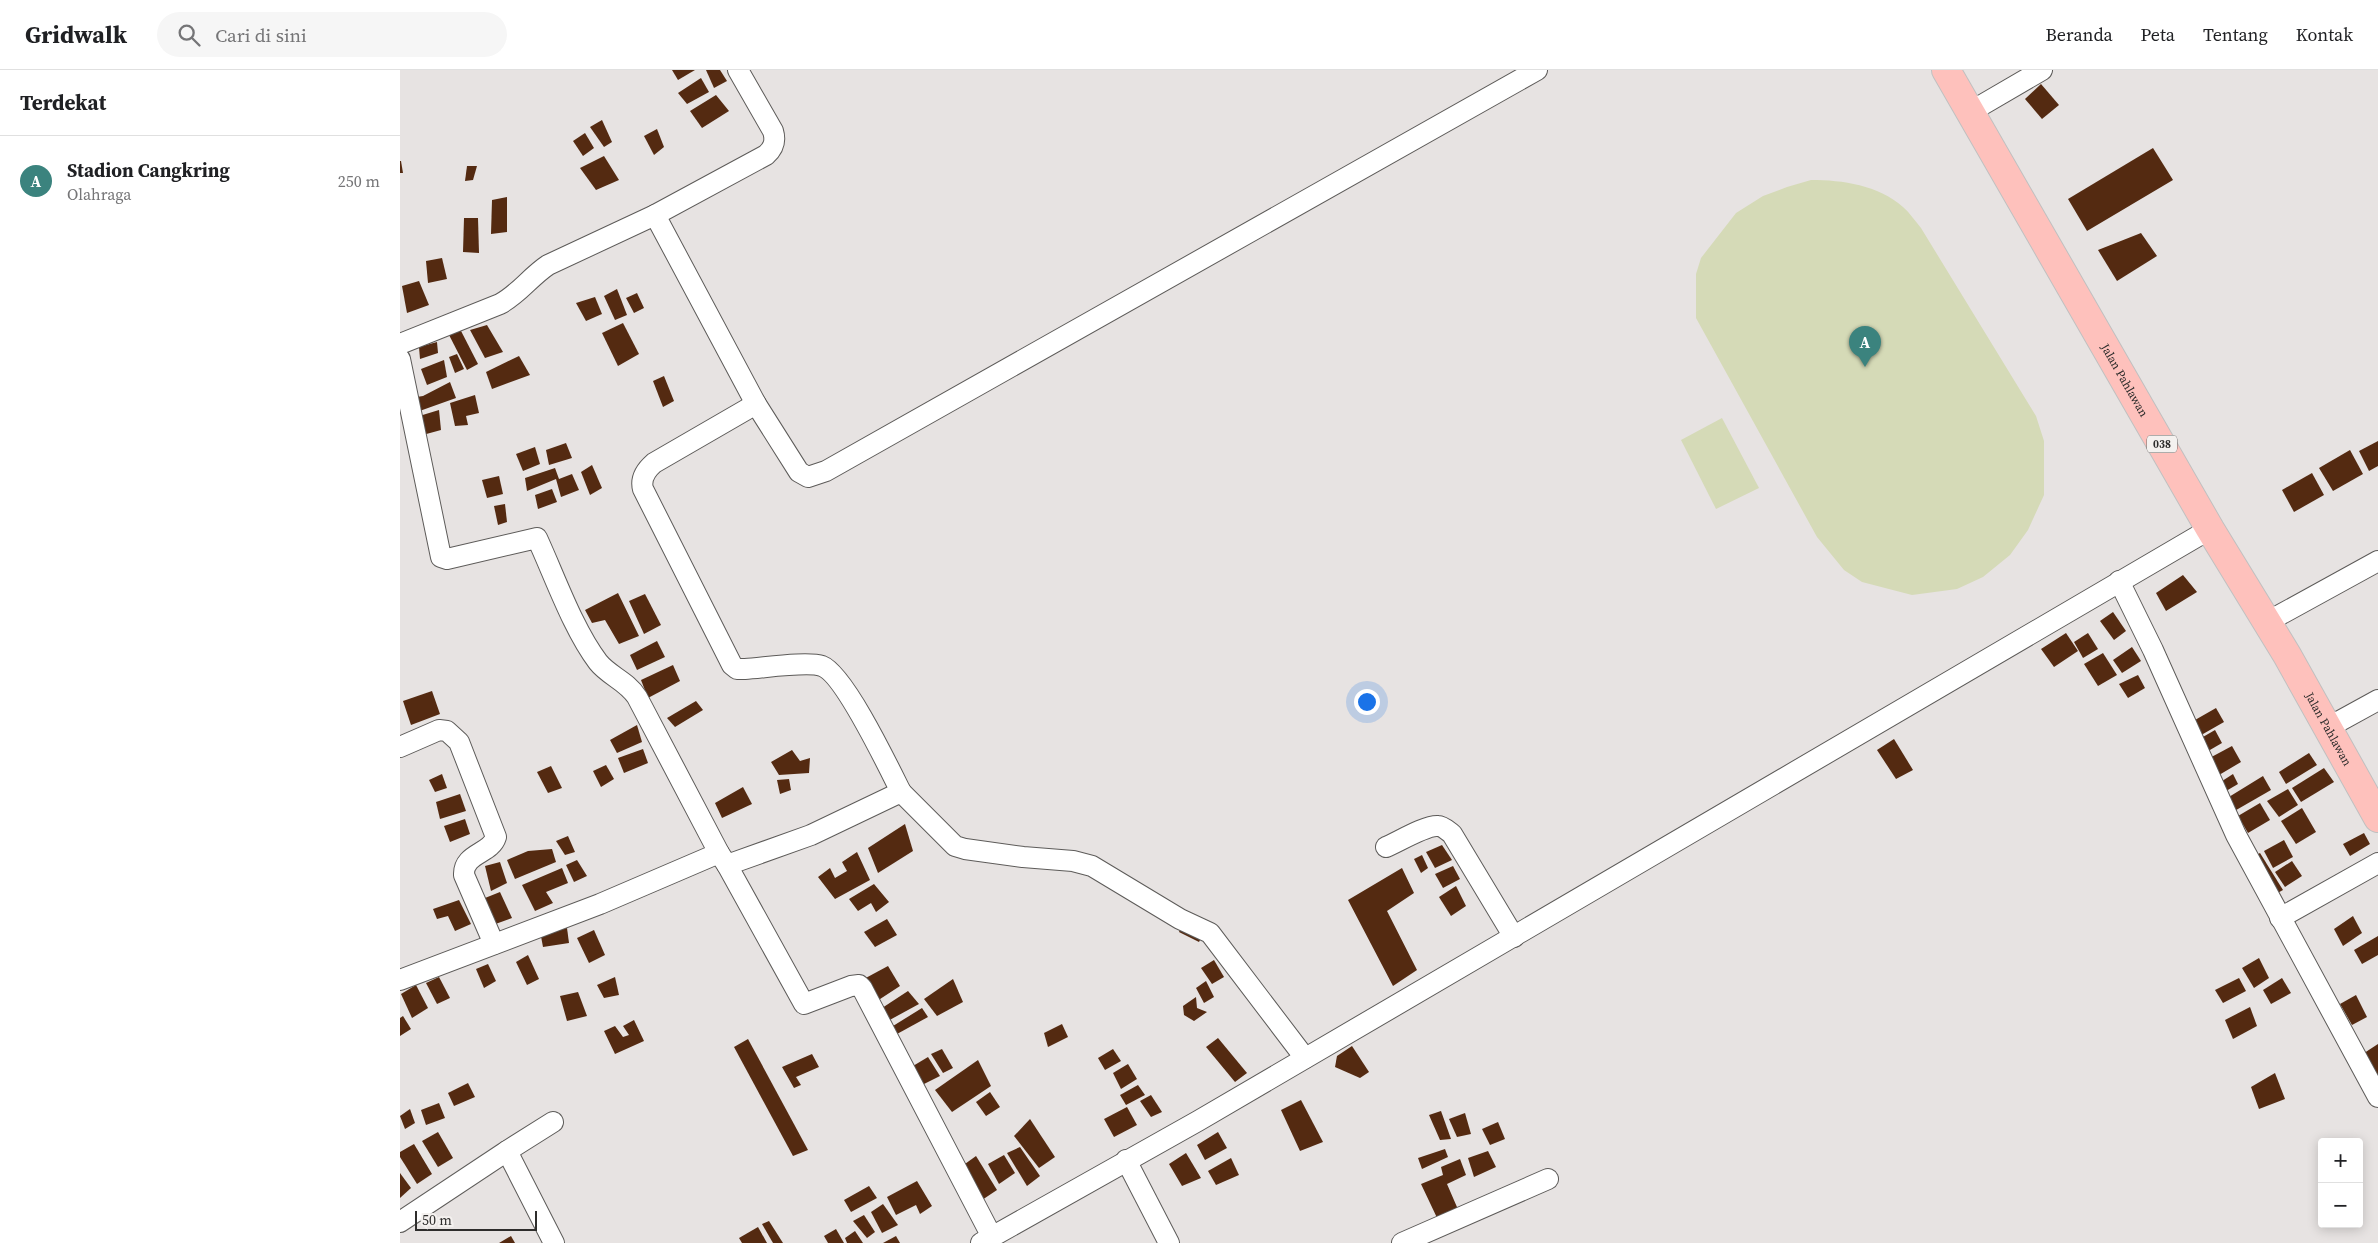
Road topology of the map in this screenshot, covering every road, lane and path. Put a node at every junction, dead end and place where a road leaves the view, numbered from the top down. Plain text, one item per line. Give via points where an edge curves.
1 (738, 70) edge
2 (1537, 70) edge
3 (1946, 70) edge
4 (2042, 70) edge
5 (1970, 112) junction
6 (655, 215) junction
7 (400, 344) edge
8 (400, 359) edge
9 (756, 404) junction
10 (2210, 529) junction
11 (2378, 561) edge
12 (2119, 581) junction
13 (2267, 622) junction
14 (2378, 700) edge
15 (2327, 728) junction
16 (400, 747) edge
17 (901, 792) junction
18 (2378, 818) edge
19 (1386, 847) dead end
20 (723, 859) junction
21 (2378, 863) edge
22 (2280, 918) junction
23 (1514, 937) junction
24 (494, 944) junction
25 (400, 980) edge
26 (1305, 1058) junction
27 (2378, 1097) edge
28 (552, 1122) dead end
29 (507, 1151) junction
30 (1126, 1160) junction
31 (1548, 1178) dead end
32 (400, 1222) edge
33 (986, 1240) edge
34 (554, 1243) edge
35 (1169, 1243) edge
36 (1402, 1243) edge

1 - 6 street via 773,130 773,149
2 - 9 street via 826,470 808,477 799,472
3 - 5 main road, Jalan Pahlawan / 038
4 - 5 street
5 - 10 main road, Jalan Pahlawan / 038
6 - 7 street via 548,265 512,298
6 - 9 street
8 - 20 street via 441,556 448,559 537,538 586,644 602,667 627,684 637,697
9 - 17 street via 654,463 646,470 641,482 643,489 732,665 745,669 814,665 827,669 858,710
10 - 12 street
10 - 13 main road, Jalan Pahlawan / 038
11 - 13 street
12 - 22 street via 2236,835
12 - 23 street
13 - 15 main road, Jalan Pahlawan / 038
14 - 15 street
15 - 18 main road, Jalan Pahlawan / 038
16 - 24 street via 439,730 447,731 459,742 496,837 464,868 464,875
17 - 20 street via 811,835
17 - 26 street via 955,846 1092,866 1180,919 1210,933
19 - 23 street via 1430,827 1444,828 1452,834
20 - 24 street
20 - 33 street via 804,1004 851,986 862,988
21 - 22 street
22 - 27 street
23 - 26 street
24 - 25 street
26 - 30 street
28 - 29 street
29 - 32 street
29 - 34 street
30 - 33 street
30 - 35 street
31 - 36 street

